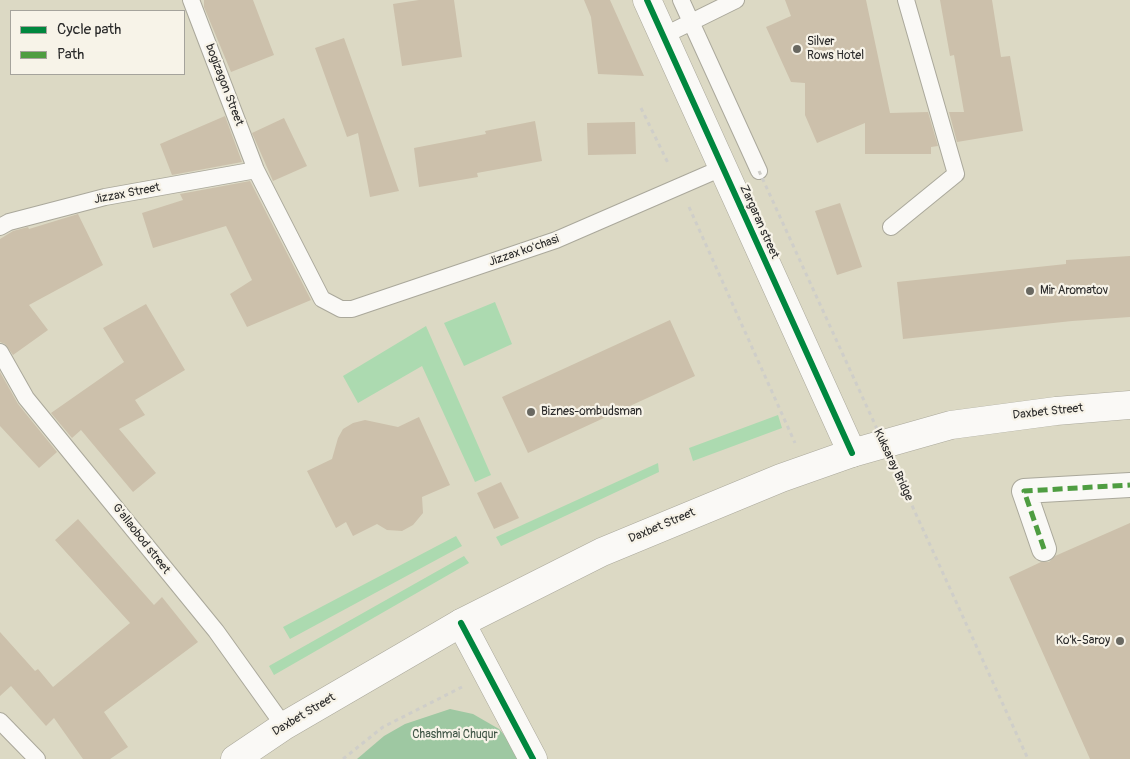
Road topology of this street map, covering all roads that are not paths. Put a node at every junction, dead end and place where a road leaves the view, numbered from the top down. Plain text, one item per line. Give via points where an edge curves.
1 (191, 0) edge
2 (647, 0) edge
3 (681, 0) edge
4 (736, 0) edge
5 (906, 0) edge
6 (690, 24) junction
7 (663, 36) junction
8 (722, 168) junction
9 (256, 170) junction
10 (759, 171) road end
11 (0, 227) edge
12 (891, 227) dead end
13 (322, 299) joint
14 (0, 352) edge
15 (1130, 405) edge
16 (852, 453) junction
17 (1130, 485) edge
18 (1044, 549) dead end
19 (461, 623) junction
20 (0, 721) edge
21 (284, 726) junction
22 (37, 759) edge
23 (235, 759) edge
24 (533, 759) edge

1 - 9 lane, bogizagon Street
2 - 7 main road, Zargaran street
3 - 6 lane
4 - 6 lane
5 - 12 lane via 956,174
6 - 7 lane
6 - 10 lane
7 - 8 main road, Zargaran street
8 - 13 lane, Jizzax ko'chasi via 556,240 352,309 341,309
8 - 16 main road, Zargaran street
9 - 11 lane, Jizzax Street via 105,197
9 - 13 lane, bogizagon Street
14 - 21 lane, G'allaobod street via 26,398 216,631
15 - 16 main road, Daxbet Street via 950,425
16 - 19 main road, Daxbet Street via 656,528
17 - 18 street via 1024,491
19 - 21 main road, Daxbet Street
19 - 24 main road
20 - 22 lane
21 - 23 main road, Daxbet Street

